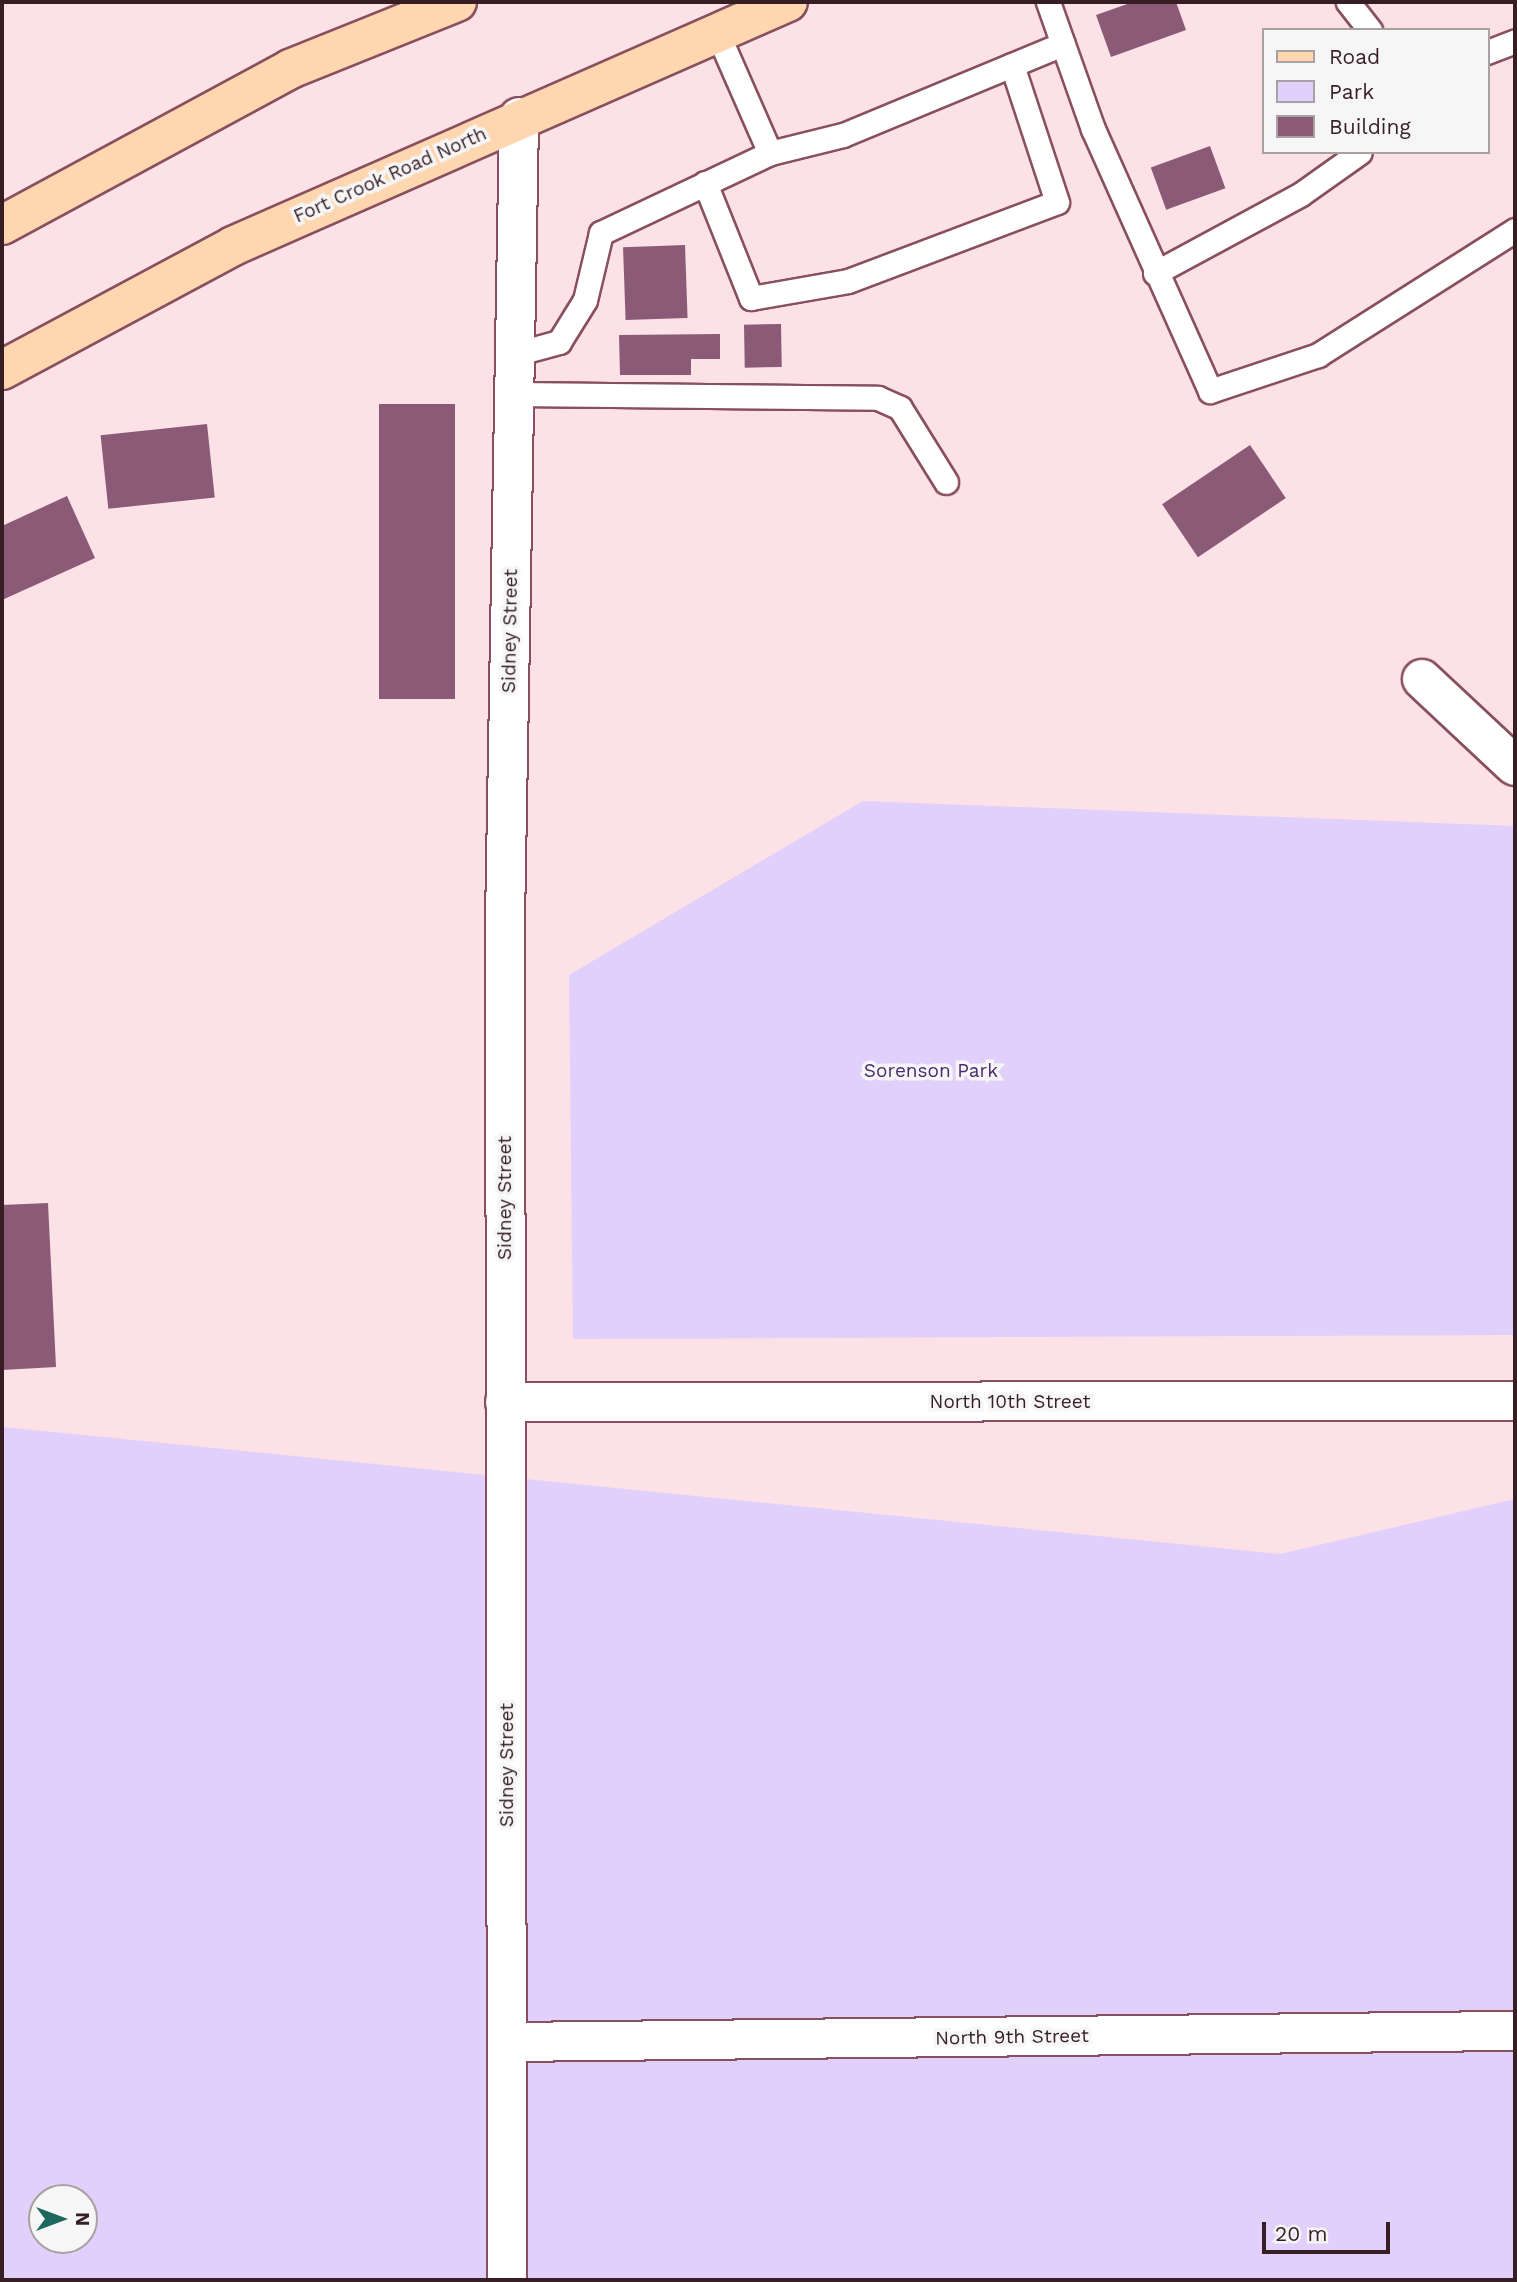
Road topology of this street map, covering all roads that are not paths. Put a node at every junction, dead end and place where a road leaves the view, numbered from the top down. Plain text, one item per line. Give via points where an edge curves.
1 (457, 2) edge
2 (788, 2) edge
3 (1048, 2) edge
4 (1348, 2) edge
5 (1368, 28) edge
6 (717, 32) junction
7 (1515, 41) edge
8 (1063, 44) junction
9 (1489, 51) edge
10 (1012, 65) junction
11 (519, 117) junction
12 (770, 153) junction
13 (1357, 154) edge
14 (705, 183) junction
15 (2, 225) edge
16 (1515, 230) edge
17 (1155, 274) junction
18 (515, 354) junction
19 (2, 370) edge
20 (514, 394) junction
21 (946, 482) dead end
22 (1422, 679) dead end
23 (1515, 766) edge
24 (1515, 1401) edge
25 (505, 1402) junction
26 (1515, 2031) edge
27 (508, 2042) junction
28 (508, 2280) edge

1 - 15 main road via 290,69
2 - 6 main road, Fort Crook Road North
3 - 8 lane
4 - 5 lane
6 - 11 main road, Fort Crook Road North
6 - 12 lane
7 - 9 lane
8 - 10 lane
8 - 17 lane via 1093,129
10 - 12 lane via 843,135
10 - 14 lane via 1057,202 848,281 751,298
11 - 18 street, Sidney Street
11 - 19 main road, Fort Crook Road North via 233,246
12 - 14 lane
13 - 17 lane via 1301,194
14 - 18 lane via 601,233 585,300 559,342
16 - 17 lane via 1318,355 1210,391
18 - 20 street, Sidney Street
20 - 21 lane via 878,398 900,408
20 - 25 street, Sidney Street via 505,922
22 - 23 street
24 - 25 street, North 10th Street
25 - 27 street, Sidney Street
26 - 27 street, North 9th Street
27 - 28 street, Sidney Street

